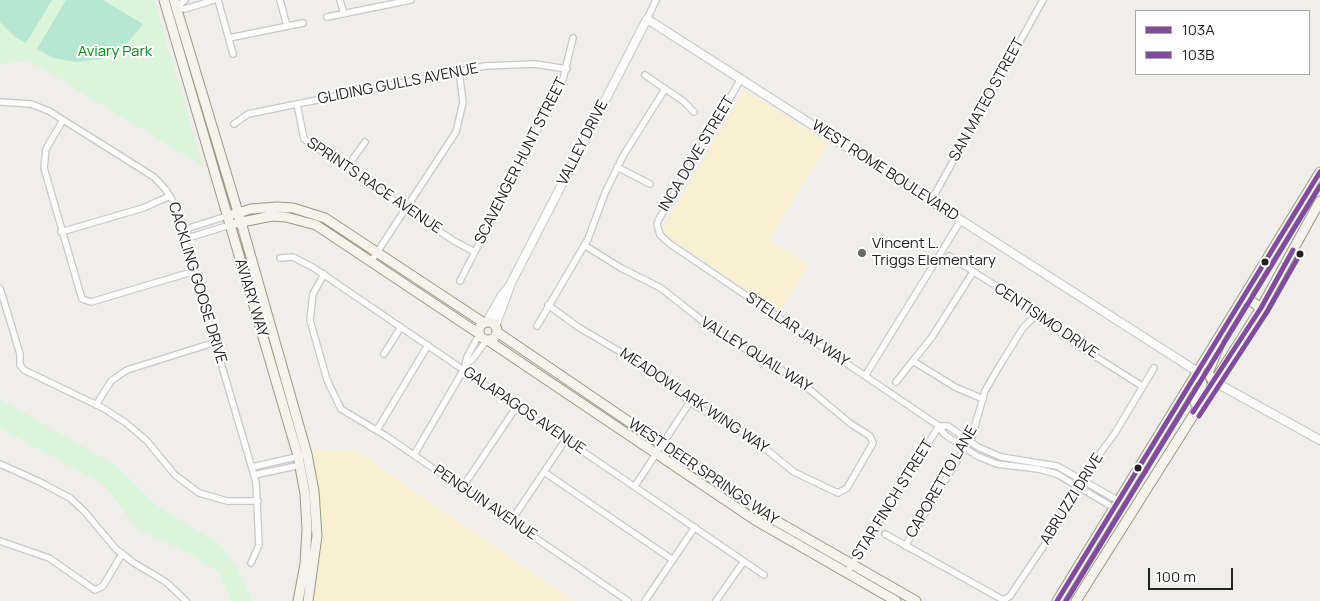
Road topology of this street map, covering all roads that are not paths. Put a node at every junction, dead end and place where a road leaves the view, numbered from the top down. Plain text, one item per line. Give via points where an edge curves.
1 (185, 0) edge
2 (214, 0) edge
3 (218, 0) edge
4 (280, 0) edge
5 (340, 0) edge
6 (412, 0) edge
7 (656, 0) edge
8 (1043, 0) edge
9 (402, 1) edge
10 (171, 4) edge
11 (344, 14) junction
12 (327, 17) dead end
13 (647, 19) junction
14 (303, 23) dead end
15 (287, 26) junction
16 (228, 38) junction
17 (573, 38) dead end
18 (233, 54) dead end
19 (567, 69) junction
20 (459, 71) junction
21 (645, 75) dead end
22 (741, 79) junction
23 (665, 89) junction
24 (0, 102) edge
25 (297, 104) junction
26 (694, 112) dead end
27 (62, 120) junction
28 (234, 124) dead end
29 (365, 142) dead end
30 (347, 167) junction
31 (617, 167) junction
32 (1320, 172) edge
33 (650, 184) dead end
34 (170, 196) junction
35 (930, 201) junction
36 (1320, 201) edge
37 (406, 208) junction
38 (240, 217) junction
39 (961, 220) junction
40 (228, 221) junction
41 (658, 230) joint
42 (61, 232) junction
43 (184, 234) junction
44 (584, 245) junction
45 (378, 252) junction
46 (475, 252) junction
47 (949, 256) dead end
48 (280, 258) dead end
49 (372, 260) junction
50 (195, 271) junction
51 (973, 272) junction
52 (324, 274) junction
53 (460, 281) dead end
54 (1252, 286) junction
55 (0, 288) edge
56 (1245, 296) junction
57 (1266, 296) junction
58 (548, 304) junction
59 (1261, 308) junction
60 (1036, 315) junction
61 (491, 326) junction
62 (537, 326) dead end
63 (401, 327) junction
64 (1225, 330) junction
65 (483, 337) junction
66 (216, 342) junction
67 (428, 345) junction
68 (384, 354) dead end
69 (913, 361) junction
70 (1154, 368) dead end
71 (464, 369) junction
72 (1198, 372) junction
73 (865, 376) junction
74 (1213, 381) junction
75 (896, 382) dead end
76 (1142, 386) junction
77 (983, 399) junction
78 (690, 402) junction
79 (96, 405) junction
80 (517, 406) junction
81 (1191, 416) junction
82 (939, 426) junction
83 (377, 430) junction
84 (566, 439) junction
85 (969, 440) junction
86 (1320, 440) edge
87 (964, 448) junction
88 (660, 449) junction
89 (414, 455) junction
90 (304, 460) junction
91 (0, 464) edge
92 (252, 466) junction
93 (544, 472) junction
94 (254, 475) junction
95 (1082, 479) junction
96 (1077, 485) junction
97 (635, 486) junction
98 (462, 488) junction
99 (842, 492) joint
100 (258, 501) junction
101 (1116, 505) junction
102 (511, 521) junction
103 (695, 527) junction
104 (885, 534) dead end
105 (0, 541) edge
106 (905, 546) junction
107 (122, 554) junction
108 (673, 560) junction
109 (744, 561) junction
110 (251, 563) dead end
111 (850, 569) junction
112 (764, 575) dead end
113 (186, 601) edge
114 (298, 601) edge
115 (308, 601) edge
116 (628, 601) edge
117 (646, 601) edge
118 (716, 601) edge
119 (896, 601) edge
120 (916, 601) edge
121 (1003, 601) edge
122 (1058, 601) edge
123 (1076, 601) edge

1 - 10 street
2 - 10 street via 185,9
3 - 16 street
4 - 15 street
5 - 11 street
6 - 9 street
7 - 13 street, VALLEY DRIVE
8 - 35 street, SAN MATEO STREET
9 - 11 street
10 - 38 main road, AVIARY WAY
10 - 40 main road, AVIARY WAY
11 - 12 street
13 - 22 street, WEST ROME BOULEVARD
13 - 61 street, VALLEY DRIVE
14 - 15 street
15 - 16 street
16 - 18 street
17 - 19 street, SCAVENGER HUNT STREET
19 - 20 street, GLIDING GULLS AVENUE via 506,64
19 - 46 street, SCAVENGER HUNT STREET
20 - 25 street, GLIDING GULLS AVENUE
20 - 37 street via 463,102 456,132
21 - 23 street
22 - 35 street, WEST ROME BOULEVARD
22 - 41 street, INCA DOVE STREET via 658,219
23 - 26 street
23 - 31 street
24 - 27 street, CACKLING GOOSE DRIVE via 31,104
25 - 28 street, GLIDING GULLS AVENUE via 248,114
25 - 30 street, SPRINTS RACE AVENUE via 304,139
27 - 34 street, CACKLING GOOSE DRIVE via 147,173
27 - 42 street via 48,144 44,168
29 - 30 street
30 - 37 street, SPRINTS RACE AVENUE
31 - 33 street
31 - 44 street
32 - 54 main road
34 - 42 street via 143,208
34 - 43 street, CACKLING GOOSE DRIVE
35 - 39 street, WEST ROME BOULEVARD
36 - 57 main road
37 - 45 street
37 - 46 street, SPRINTS RACE AVENUE
38 - 40 main road, WEST DEER SPRINGS WAY
38 - 45 main road, WEST DEER SPRINGS WAY via 277,207 314,213
38 - 49 main road, WEST DEER SPRINGS WAY via 272,216 302,220 330,232
38 - 90 main road, AVIARY WAY
39 - 72 street, WEST ROME BOULEVARD
39 - 73 street
40 - 43 street via 189,228
40 - 90 main road, AVIARY WAY
41 - 73 street, STELLAR JAY WAY via 670,244
42 - 50 street via 78,294 85,301 91,302
43 - 50 street, CACKLING GOOSE DRIVE
44 - 58 street
44 - 99 street, VALLEY QUAIL WAY via 661,288 714,331 798,380 873,440
45 - 49 street
45 - 61 main road, WEST DEER SPRINGS WAY
46 - 53 street, SCAVENGER HUNT STREET
47 - 51 street, CENTISIMO DRIVE
48 - 52 street, GALAPAGOS AVENUE via 293,257
49 - 65 main road, WEST DEER SPRINGS WAY
50 - 66 street, CACKLING GOOSE DRIVE
51 - 60 street, CENTISIMO DRIVE
51 - 69 street
52 - 63 street, GALAPAGOS AVENUE
52 - 83 street, PENGUIN AVENUE via 313,294 310,320 327,380 341,409
54 - 56 main road
54 - 57 main road
55 - 79 street via 20,354 21,368
56 - 59 main road
56 - 64 main road
57 - 59 main road
58 - 62 street
58 - 78 street, MEADOWLARK WING WAY via 578,327 641,364
59 - 74 main road
60 - 76 street, CENTISIMO DRIVE
60 - 77 street, CAPORETTO LANE via 1007,353
61 - 65 main road via 479,327
61 - 65 main road via 494,338
61 - 88 main road, WEST DEER SPRINGS WAY
63 - 67 street, GALAPAGOS AVENUE
63 - 68 street
64 - 72 main road
64 - 74 main road via 1208,373
65 - 71 street
65 - 88 main road, WEST DEER SPRINGS WAY
66 - 79 street via 127,370 111,382
66 - 92 street, CACKLING GOOSE DRIVE
67 - 71 street, GALAPAGOS AVENUE
67 - 83 street
69 - 75 street
69 - 77 street via 955,387
70 - 76 street, ABRUZZI DRIVE
71 - 80 street, GALAPAGOS AVENUE
71 - 89 street
72 - 81 main road via 1202,384
72 - 101 main road
73 - 82 street, STELLAR JAY WAY
74 - 81 main road
74 - 86 street
76 - 95 street, ABRUZZI DRIVE
77 - 85 street, CAPORETTO LANE
78 - 88 street
78 - 99 street, MEADOWLARK WING WAY via 751,437 794,472
79 - 100 street via 134,428 174,476 190,487 219,500
80 - 84 street, GALAPAGOS AVENUE
80 - 98 street
81 - 123 main road
82 - 85 street via 948,426
82 - 87 street via 944,434
82 - 111 street, STAR FINCH STREET
83 - 89 street, PENGUIN AVENUE
84 - 93 street
84 - 97 street, GALAPAGOS AVENUE
85 - 87 street, CAPORETTO LANE
85 - 95 street via 1001,457 1046,463
87 - 96 street via 997,464 1047,472
87 - 106 street, CAPORETTO LANE
88 - 97 street
88 - 111 main road, WEST DEER SPRINGS WAY
89 - 98 street, PENGUIN AVENUE
90 - 92 street
90 - 94 street
90 - 114 main road, AVIARY WAY via 307,529
90 - 115 main road, AVIARY WAY via 315,501 317,536
91 - 107 street via 70,498
92 - 94 street, CACKLING GOOSE DRIVE
93 - 102 street
93 - 108 street
94 - 100 street, CACKLING GOOSE DRIVE
95 - 96 street, ABRUZZI DRIVE
95 - 101 street
96 - 101 street
96 - 121 street, ABRUZZI DRIVE via 1051,535 1010,596
97 - 103 street, GALAPAGOS AVENUE
98 - 102 street, PENGUIN AVENUE
100 - 110 street, CACKLING GOOSE DRIVE via 259,545
101 - 122 main road
102 - 116 street, PENGUIN AVENUE
103 - 108 street
103 - 109 street, GALAPAGOS AVENUE
104 - 106 street
105 - 107 street via 43,556 89,588 98,589
106 - 121 street
107 - 113 street via 166,582
108 - 117 street
109 - 112 street, GALAPAGOS AVENUE
109 - 118 street
111 - 119 main road, WEST DEER SPRINGS WAY
111 - 120 main road, WEST DEER SPRINGS WAY

